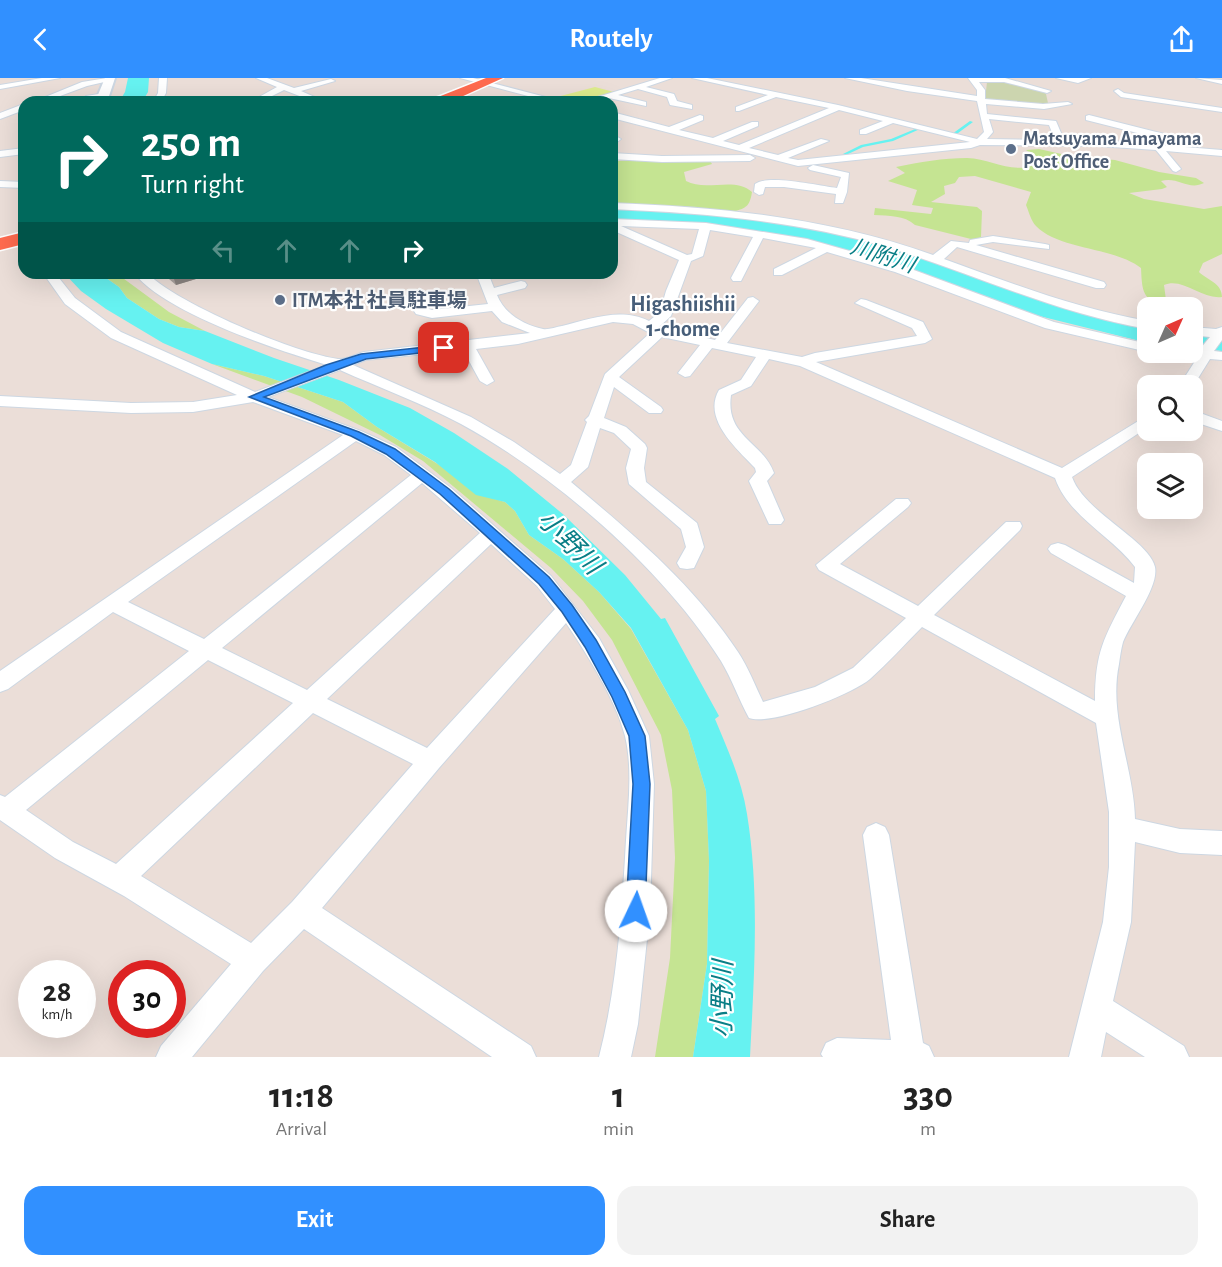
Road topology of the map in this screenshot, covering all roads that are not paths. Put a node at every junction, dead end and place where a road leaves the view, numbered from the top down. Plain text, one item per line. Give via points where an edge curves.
1 (13, 78) edge
2 (56, 78) edge
3 (163, 78) edge
4 (260, 78) edge
5 (668, 78) edge
6 (696, 78) edge
7 (849, 78) edge
8 (1060, 78) edge
9 (1087, 78) edge
10 (1200, 78) edge
11 (110, 79) edge
12 (481, 79) edge
13 (974, 79) edge
14 (331, 81) dead end
15 (1222, 82) edge
16 (22, 83) junction
17 (764, 85) dead end
18 (0, 87) edge
19 (284, 87) junction
20 (638, 87) junction
21 (748, 90) junction
22 (293, 91) junction
23 (1047, 91) dead end
24 (1118, 91) dead end
25 (931, 92) junction
26 (1186, 92) dead end
27 (608, 95) junction
28 (775, 95) junction
29 (53, 96) edge
30 (104, 96) edge
31 (160, 96) edge
32 (266, 96) edge
33 (306, 96) edge
34 (438, 96) edge
35 (449, 96) edge
36 (540, 96) edge
37 (605, 96) edge
38 (612, 96) edge
39 (1211, 96) dead end
40 (618, 98) edge
41 (924, 99) dead end
42 (981, 100) junction
43 (1167, 102) junction
44 (643, 104) dead end
45 (1068, 104) dead end
46 (688, 107) dead end
47 (838, 107) junction
48 (739, 108) dead end
49 (1196, 108) junction
50 (18, 109) edge
51 (1222, 110) edge
52 (1148, 112) dead end
53 (649, 113) dead end
54 (0, 116) edge
55 (984, 116) junction
56 (618, 117) edge
57 (700, 118) dead end
58 (1089, 118) dead end
59 (630, 120) junction
60 (893, 120) junction
61 (643, 123) junction
62 (10, 124) dead end
63 (755, 124) dead end
64 (0, 125) edge
65 (670, 130) junction
66 (863, 132) dead end
67 (1130, 133) dead end
68 (618, 134) edge
69 (824, 141) dead end
70 (719, 142) junction
71 (979, 142) junction
72 (1061, 142) junction
73 (1131, 145) junction
74 (1158, 147) junction
75 (1222, 147) edge
76 (740, 148) junction
77 (18, 152) edge
78 (693, 153) dead end
79 (1222, 153) edge
80 (0, 154) edge
81 (807, 154) dead end
82 (618, 156) edge
83 (780, 158) junction
84 (831, 160) junction
85 (797, 167) junction
86 (1176, 169) dead end
87 (0, 184) edge
88 (18, 185) edge
89 (18, 192) edge
90 (759, 192) dead end
91 (0, 194) edge
92 (618, 206) edge
93 (618, 222) edge
94 (706, 226) junction
95 (618, 229) edge
96 (18, 232) edge
97 (760, 234) junction
98 (0, 237) edge
99 (18, 240) edge
100 (0, 244) edge
101 (968, 246) junction
102 (827, 247) junction
103 (1045, 247) dead end
104 (689, 259) junction
105 (706, 261) dead end
106 (937, 261) junction
107 (778, 272) dead end
108 (737, 278) dead end
109 (54, 279) edge
110 (146, 279) edge
111 (485, 279) edge
112 (520, 285) dead end
113 (1100, 285) dead end
114 (489, 293) junction
115 (412, 299) dead end
116 (753, 302) dead end
117 (861, 303) dead end
118 (497, 308) junction
119 (1137, 324) edge
120 (654, 329) junction
121 (1203, 332) edge
122 (1220, 334) edge
123 (543, 335) junction
124 (713, 344) junction
125 (466, 345) junction
126 (1137, 346) edge
127 (1205, 353) junction
128 (765, 354) junction
129 (1222, 356) edge
130 (804, 362) junction
131 (334, 365) junction
132 (685, 373) dead end
133 (1194, 375) edge
134 (610, 377) junction
135 (487, 381) dead end
136 (259, 395) junction
137 (0, 402) edge
138 (655, 410) dead end
139 (593, 420) junction
140 (1203, 420) edge
141 (1222, 426) edge
142 (1137, 427) edge
143 (355, 434) junction
144 (422, 475) junction
145 (1063, 475) junction
146 (560, 482) junction
147 (902, 503) dead end
148 (775, 520) dead end
149 (1013, 526) dead end
150 (491, 533) junction
151 (1058, 549) dead end
152 (687, 563) dead end
153 (1138, 594) junction
154 (112, 603) junction
155 (567, 609) junction
156 (921, 617) junction
157 (206, 650) junction
158 (0, 684) edge
159 (311, 701) junction
160 (1107, 718) junction
161 (430, 761) junction
162 (3, 808) edge
163 (1122, 828) junction
164 (876, 835) dead end
165 (1222, 843) edge
166 (119, 879) junction
167 (302, 911) junction
168 (253, 961) junction
169 (1096, 1008) junction
170 (837, 1054) dead end
171 (172, 1057) edge
172 (520, 1057) edge
173 (615, 1057) edge
174 (909, 1057) edge
175 (918, 1057) edge
176 (1086, 1057) edge
177 (1173, 1057) edge

1 - 16 street
2 - 16 street
3 - 31 street
4 - 19 street
5 - 20 street
6 - 21 street
7 - 25 street via 903,91
8 - 9 street
10 - 15 street
11 - 29 street
11 - 30 street
12 - 34 highway
12 - 35 highway
12 - 36 street
13 - 23 street via 1004,80
13 - 42 street via 981,90
14 - 22 street
16 - 18 street
17 - 21 street
19 - 22 street
19 - 32 street
20 - 27 street
20 - 46 street via 671,96 673,103
21 - 28 street
22 - 33 street
24 - 43 street via 1121,95
25 - 41 street
25 - 42 street
26 - 43 street
27 - 37 street
27 - 38 street
28 - 47 street
28 - 48 street
39 - 49 street
40 - 44 street
42 - 45 street via 1044,107
42 - 55 street
43 - 49 street
43 - 52 street
47 - 60 street
47 - 76 street
49 - 51 street
50 - 54 street
53 - 59 street
55 - 71 street via 990,132
55 - 72 street via 1053,123
56 - 59 street
57 - 65 street
58 - 75 street via 1184,142
59 - 61 street
60 - 66 street
60 - 71 street
61 - 65 street
61 - 68 street
62 - 64 street
63 - 70 street
65 - 70 street
67 - 73 street
69 - 83 street
70 - 76 street
70 - 78 street
71 - 72 street
71 - 84 street
72 - 73 street
73 - 74 street
74 - 79 street
74 - 86 street
76 - 83 street
77 - 80 street
81 - 84 street
82 - 83 street
83 - 85 street
84 - 85 street
85 - 90 street via 842,191 760,184
87 - 88 street
89 - 91 street
92 - 106 street via 715,212 794,224 872,240
93 - 94 street
94 - 97 street
94 - 104 street via 697,256
95 - 104 street
96 - 98 highway
97 - 102 street
97 - 108 street
99 - 100 highway
101 - 103 street via 993,239
101 - 106 street via 956,243 939,254
101 - 113 street
102 - 107 street
102 - 126 street via 941,283 1038,321
104 - 105 street
104 - 120 street via 670,294 668,310
106 - 119 street via 1072,309
109 - 136 street via 70,301 116,334
110 - 131 street via 196,310 274,345
111 - 114 street
112 - 114 street
114 - 118 street
115 - 118 street via 421,311 432,314
116 - 124 street
117 - 130 street via 918,326 925,339
118 - 123 street via 508,320
120 - 123 street via 636,320 613,318
120 - 124 street
120 - 134 street
121 - 122 street
122 - 127 street
123 - 125 street
124 - 128 street
124 - 132 street
125 - 131 street via 382,353
125 - 135 street
127 - 129 street
127 - 133 street
128 - 130 street
128 - 148 street via 746,382 724,393 721,403 728,429 763,467 765,473 758,481
130 - 145 street
131 - 136 street
131 - 146 street via 465,420
134 - 138 street
134 - 139 street
136 - 137 street via 193,407
136 - 143 street
139 - 146 street via 579,467
139 - 152 street via 620,430 639,448 635,468 638,484 690,527 695,547
140 - 141 street
142 - 145 street
143 - 144 street
143 - 154 street
144 - 150 street
144 - 157 street
145 - 153 street via 1066,487 1081,505 1145,566
146 - 156 street via 669,579 730,659 757,712 796,704 839,688 861,675
147 - 156 street via 826,565
149 - 156 street
150 - 155 street via 544,581
150 - 159 street
151 - 153 street
153 - 160 street via 1112,643 1106,672
154 - 157 street
154 - 158 street
155 - 161 street
155 - 173 street via 620,696 637,736 642,784 636,911 623,1024
156 - 160 street
157 - 159 street
157 - 162 street
159 - 161 street
159 - 166 street
160 - 163 street
161 - 167 street
162 - 166 street via 64,850
163 - 165 street via 1180,841
163 - 169 street via 1117,922
164 - 174 street
166 - 168 street
167 - 168 street
167 - 172 street
168 - 171 street
169 - 176 street
169 - 177 street
170 - 174 street
174 - 175 street

